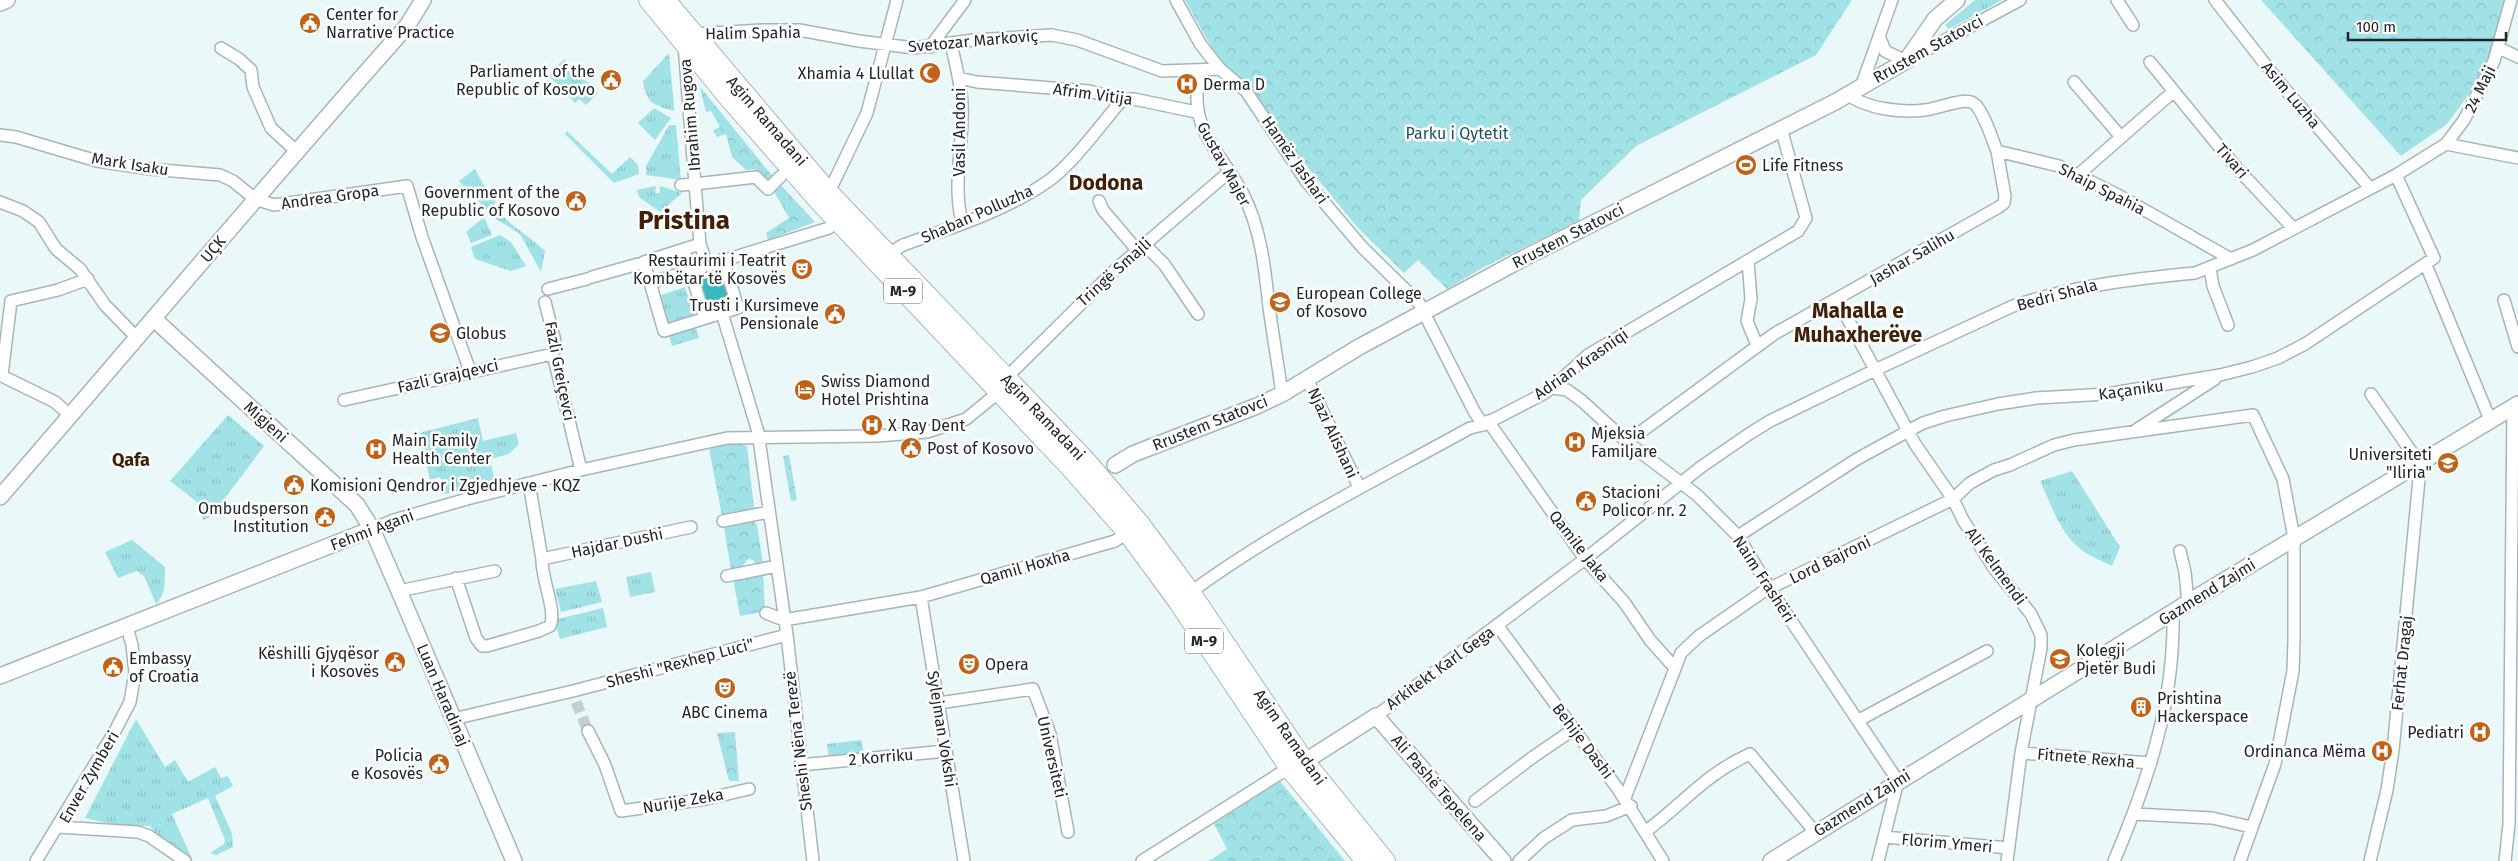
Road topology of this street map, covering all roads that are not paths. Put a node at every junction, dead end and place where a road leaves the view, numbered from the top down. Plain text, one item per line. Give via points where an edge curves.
1 (7, 0) edge
2 (423, 0) edge
3 (648, 0) edge
4 (666, 0) edge
5 (898, 0) edge
6 (964, 0) edge
7 (1176, 0) edge
8 (1892, 0) edge
9 (1957, 0) edge
10 (2020, 0) edge
11 (2117, 0) edge
12 (2215, 0) edge
13 (2511, 0) edge
14 (0, 3) edge
15 (2133, 25) dead end
16 (1880, 38) junction
17 (689, 40) junction
18 (951, 43) junction
19 (884, 45) junction
20 (930, 47) junction
21 (221, 48) dead end
22 (2499, 48) junction
23 (2518, 57) edge
24 (1906, 61) junction
25 (2150, 62) dead end
26 (1220, 69) junction
27 (1206, 70) junction
28 (720, 77) junction
29 (959, 78) junction
30 (2074, 82) dead end
31 (1861, 86) junction
32 (2174, 91) junction
33 (1848, 94) junction
34 (1122, 100) junction
35 (1196, 112) junction
36 (1781, 128) junction
37 (0, 135) edge
38 (2121, 137) junction
39 (2446, 144) junction
40 (1997, 150) junction
41 (296, 151) junction
42 (2518, 158) edge
43 (1230, 172) junction
44 (2078, 175) junction
45 (2396, 175) junction
46 (781, 176) dead end
47 (695, 184) junction
48 (681, 185) dead end
49 (2370, 188) junction
50 (829, 192) junction
51 (255, 200) junction
52 (1099, 201) dead end
53 (0, 202) edge
54 (962, 222) junction
55 (829, 228) dead end
56 (2293, 228) junction
57 (700, 244) junction
58 (1141, 247) junction
59 (684, 250) junction
60 (888, 254) junction
61 (723, 259) junction
62 (2231, 259) junction
63 (1748, 261) junction
64 (638, 264) dead end
65 (707, 264) junction
66 (2426, 265) junction
67 (2210, 269) junction
68 (690, 270) junction
69 (88, 279) junction
70 (650, 282) junction
71 (548, 289) dead end
72 (1837, 299) junction
73 (2504, 300) dead end
74 (545, 302) dead end
75 (1425, 312) junction
76 (722, 313) junction
77 (1198, 314) dead end
78 (705, 318) junction
79 (154, 319) junction
80 (2228, 324) dead end
81 (138, 338) junction
82 (1757, 345) junction
83 (2518, 346) edge
84 (553, 354) junction
85 (1875, 370) junction
86 (470, 371) junction
87 (1, 375) edge
88 (2220, 375) junction
89 (1307, 379) junction
90 (1003, 385) junction
91 (1552, 388) junction
92 (1282, 394) junction
93 (2371, 394) dead end
94 (344, 400) dead end
95 (2516, 406) edge
96 (71, 416) junction
97 (2490, 422) junction
98 (1486, 423) junction
99 (1908, 430) junction
100 (2133, 432) junction
101 (759, 438) junction
102 (1627, 442) junction
103 (2418, 464) junction
104 (1115, 465) dead end
105 (581, 470) junction
106 (529, 483) junction
107 (1681, 483) junction
108 (1359, 488) junction
109 (0, 497) edge
110 (1953, 499) junction
111 (769, 512) junction
112 (723, 521) dead end
113 (2512, 521) junction
114 (691, 527) dead end
115 (372, 529) junction
116 (1127, 533) junction
117 (1738, 536) junction
118 (2294, 538) junction
119 (2518, 538) edge
120 (2180, 551) dead end
121 (542, 559) junction
122 (1585, 559) junction
123 (777, 566) junction
124 (495, 570) dead end
125 (727, 576) dead end
126 (456, 578) junction
127 (1770, 589) junction
128 (399, 591) junction
129 (1191, 592) junction
130 (921, 597) junction
131 (2188, 603) junction
132 (766, 613) dead end
133 (2173, 613) junction
134 (784, 620) junction
135 (1497, 625) junction
136 (127, 626) junction
137 (786, 635) junction
138 (1987, 651) dead end
139 (1675, 668) junction
140 (0, 676) edge
141 (2032, 700) junction
142 (939, 703) junction
143 (1376, 716) junction
144 (453, 719) junction
145 (1859, 720) junction
146 (1574, 729) junction
147 (588, 731) tunnel mouth
148 (946, 750) junction
149 (2022, 753) junction
150 (2151, 763) junction
151 (800, 765) junction
152 (1298, 766) junction
153 (1898, 781) junction
154 (749, 789) dead end
155 (1475, 801) dead end
156 (1628, 802) junction
157 (2134, 814) junction
158 (2251, 826) junction
159 (58, 827) junction
160 (1068, 832) dead end
161 (1645, 832) junction
162 (1816, 832) junction
163 (1884, 837) junction
164 (2009, 848) junction
165 (36, 861) edge
166 (185, 861) edge
167 (514, 861) edge
168 (813, 861) edge
169 (964, 861) edge
170 (1142, 861) edge
171 (1365, 861) edge
172 (1386, 861) edge
173 (1503, 861) edge
174 (1519, 861) edge
175 (1663, 861) edge
176 (1772, 861) edge
177 (1878, 861) edge
178 (2007, 861) edge
179 (2114, 861) edge
180 (2240, 861) edge
181 (2370, 861) edge
182 (2505, 861) edge

1 - 14 street
2 - 41 street, UÇK via 407,26
3 - 17 main road, Agim Ramadani / M-9
4 - 17 main road, Agim Ramadani / M-9
5 - 19 street
6 - 20 street
7 - 26 street, Hamëz Jashari via 1201,45
8 - 16 street
9 - 24 street via 1935,19
10 - 24 street, Rrustem Statovci
11 - 15 street
12 - 49 street, Asim Luzha via 2279,82
13 - 22 street, 24 Maji
16 - 24 street via 1885,51
16 - 31 street
17 - 19 street, Halim Spahia via 725,31 799,30
17 - 28 main road, Agim Ramadani / M-9
17 - 47 street, Ibrahim Rugova
18 - 20 street, Svetozar Markoviç
18 - 27 street, Svetozar Markoviç via 1052,35 1077,40 1162,71
18 - 29 street, Vasil Andoni
19 - 20 street, Svetozar Markoviç
19 - 50 street via 867,113
21 - 41 street via 251,70 254,87 271,128
22 - 23 street
22 - 39 street, 24 Maji via 2464,120
24 - 31 street, Rrustem Statovci
25 - 32 street, Tivari
26 - 27 street
26 - 75 street, Hamëz Jashari via 1246,91 1306,181 1334,216 1406,288
27 - 35 street, Gustav Majer via 1199,75
28 - 50 main road, Agim Ramadani / M-9
28 - 90 main road, Agim Ramadani / M-9 via 836,221
29 - 34 street, Afrim Vitija via 1089,91
29 - 54 street, Vasil Andoni via 962,103 959,209
30 - 38 street
31 - 33 street, Rrustem Statovci
32 - 38 street
32 - 56 street, Tivari via 2235,166
33 - 36 street, Rrustem Statovci
33 - 40 street via 1866,103 1907,111 1972,102 1979,108
34 - 35 street, Afrim Vitija via 1134,99
34 - 54 street, Shaban Polluzha via 1048,181 1012,201
35 - 43 street, Gustav Majer via 1200,126
36 - 63 street, Adrian Krasniqi via 1806,218 1798,231
36 - 75 street, Rrustem Statovci via 1524,258
37 - 51 street, Mark Isaku via 97,161 150,170 220,174
38 - 44 street
39 - 42 street
39 - 45 street, Bedri Shala
40 - 44 street, Shaip Spahia via 2059,166
40 - 72 street, Jashar Salihu via 2004,203
41 - 51 street, UÇK
43 - 58 street, Tringë Smajli
43 - 92 street, Gustav Majer via 1243,194 1259,240
44 - 62 street, Shaip Spahia
45 - 49 street, Bedri Shala
45 - 66 street via 2434,258
46 - 47 street, Ibrahim Rugova via 768,189 756,177
47 - 48 street, Ibrahim Rugova
47 - 57 street
49 - 56 street, Bedri Shala
50 - 60 main road, Agim Ramadani / M-9
51 - 79 street, UÇK
51 - 86 street, Andrea Gropa via 274,206 407,186
52 - 58 street via 1103,210
53 - 69 street via 34,217 56,249
54 - 60 street, Shaban Polluzha
55 - 61 street
56 - 62 street, Bedri Shala
57 - 59 street
57 - 65 street
58 - 77 street via 1164,264
58 - 90 street, Tringë Smajli via 1061,321
59 - 68 street
59 - 70 street via 644,262
60 - 90 main road, Agim Ramadani / M-9
61 - 65 street
61 - 76 street via 738,308
62 - 67 street, Bedri Shala
63 - 82 street via 1751,299 1747,321
63 - 91 street, Adrian Krasniqi via 1588,355
64 - 71 street
65 - 68 street
66 - 88 street, Kaçaniku via 2305,344 2278,358
66 - 97 street
67 - 80 street
67 - 85 street, Bedri Shala via 2097,284 2038,298 1981,320
68 - 70 street
68 - 78 street
69 - 81 street via 105,305
69 - 87 street via 11,301
70 - 78 street via 664,331
72 - 82 street, Jashar Salihu
72 - 85 street, Ali Kelmendi
73 - 83 street
74 - 84 street, Fazli Greiçevci via 556,345
75 - 89 street, Rrustem Statovci
75 - 98 street, Hamëz Jashari via 1474,411
76 - 78 street
76 - 101 street, Sheshi Nëna Terezë
79 - 81 street, UÇK
79 - 115 street, Migjeni via 340,488 357,505
81 - 96 street, UÇK
82 - 102 street, Jashar Salihu
84 - 86 street, Fazli Grajqevci
84 - 105 street, Fazli Greiçevci
85 - 99 street, Ali Kelmendi
85 - 107 street, Bedri Shala via 1770,421
86 - 94 street, Fazli Grajqevci
87 - 96 street via 55,402
88 - 99 street, Kaçaniku via 2107,394 2036,398 1998,404 1945,416
88 - 100 street, Lord Bajroni
89 - 92 street, Rrustem Statovci
89 - 108 street, Njazi Alishani
90 - 101 street, Tringë Smajli via 966,419 927,432
90 - 116 main road, Agim Ramadani / M-9
90 - 129 main road, Agim Ramadani / M-9 via 1101,477
91 - 98 street, Adrian Krasniqi
91 - 102 street, Naim Frashëri via 1567,390
92 - 104 street, Rrustem Statovci via 1133,454
93 - 103 street
95 - 97 street, Gazmend Zajmi
95 - 113 street
96 - 109 street, UÇK
97 - 103 street, Gazmend Zajmi
98 - 108 street, Adrian Krasniqi via 1470,428
98 - 122 street, Qamile Jaka
99 - 110 street, Ali Kelmendi
99 - 117 street, Kaçaniku
100 - 110 street, Lord Bajroni via 2054,445 1994,470 1970,483
100 - 118 street, Lord Bajroni via 2252,415 2283,479
101 - 105 street, Fehmi Agani via 727,438
101 - 111 street, Sheshi Nëna Terezë
102 - 107 street, Naim Frashëri
103 - 118 street, Gazmend Zajmi
103 - 181 street, Ferhat Dragaj via 2411,576 2393,750
105 - 106 street, Fehmi Agani
106 - 115 street, Fehmi Agani
106 - 121 street
107 - 117 street, Naim Frashëri via 1698,495
107 - 122 street, Arkitekt Karl Gega
108 - 129 street, Adrian Krasniqi via 1302,520
110 - 127 street, Lord Bajroni
110 - 141 street, Ali Kelmendi via 1962,520 2031,614 2041,634
111 - 112 street
111 - 123 street, Sheshi Nëna Terezë
113 - 119 street
113 - 182 street via 2509,824
114 - 121 street, Hajdar Dushi
115 - 128 street, Luan Haradinaj
115 - 136 street, Fehmi Agani
116 - 130 street, Qamil Hoxha via 1115,541
116 - 152 main road, Agim Ramadani / M-9
117 - 127 street, Naim Frashëri
118 - 131 street, Gazmend Zajmi
118 - 158 street via 2293,671 2275,764
120 - 131 street
121 - 126 street via 552,616 550,626 487,646 482,646 476,638
122 - 135 street, Arkitekt Karl Gega
122 - 139 street, Qamile Jaka via 1624,602 1650,640
123 - 125 street
123 - 134 street, Sheshi Nëna Terezë
124 - 126 street
126 - 128 street
127 - 139 street, Lord Bajroni via 1699,636 1681,653
127 - 145 street, Naim Frashëri
128 - 144 street, Luan Haradinaj
129 - 152 main road, Agim Ramadani / M-9
130 - 134 street, Qamil Hoxha
130 - 142 street, Sylejman Vokshi
131 - 133 street, Gazmend Zajmi
132 - 134 street
133 - 141 street, Gazmend Zajmi
133 - 150 street via 2171,666 2165,707
134 - 137 street, Sheshi Nëna Terezë
135 - 143 street, Arkitekt Karl Gega
135 - 146 street, Behije Dashi
136 - 140 street, Fehmi Agani
136 - 159 street, Enver Zymberi via 135,673 130,702
137 - 144 street, Sheshi "Rexhep Luci" via 575,697
137 - 151 street, Sheshi Nëna Terezë
138 - 145 street
139 - 156 street, Lord Bajroni
141 - 149 street, Ali Kelmendi
141 - 153 street, Gazmend Zajmi
142 - 148 street, Sylejman Vokshi
142 - 160 street, Universiteti via 1033,689 1050,734
143 - 152 street, Arkitekt Karl Gega
143 - 173 street, Ali Pashë Tepelena
144 - 167 street, Luan Haradinaj
145 - 153 street, Naim Frashëri
146 - 155 street
146 - 156 street, Behije Dashi
147 - 154 street, Nurije Zeka via 605,765 619,809 624,811
148 - 151 street, 2 Korriku
148 - 169 street, Sylejman Vokshi
149 - 150 street, Fitnete Rexha
149 - 164 street, Ali Kelmendi
150 - 157 street
151 - 168 street, Sheshi Nëna Terezë
152 - 170 street via 1279,774
152 - 171 main road, Agim Ramadani / M-9
152 - 172 main road, Agim Ramadani / M-9
153 - 162 street, Gazmend Zajmi
153 - 163 street
156 - 161 street, Behije Dashi
156 - 174 street via 1606,816 1572,820 1544,838
157 - 158 street via 2212,818
157 - 179 street
158 - 180 street
159 - 165 street
159 - 166 street, Enver Zymberi via 138,832
161 - 162 street via 1704,780 1750,754
161 - 175 street, Behije Dashi
162 - 176 street, Gazmend Zajmi
163 - 164 street, Florim Ymeri
163 - 177 street
164 - 178 street, Ali Kelmendi

